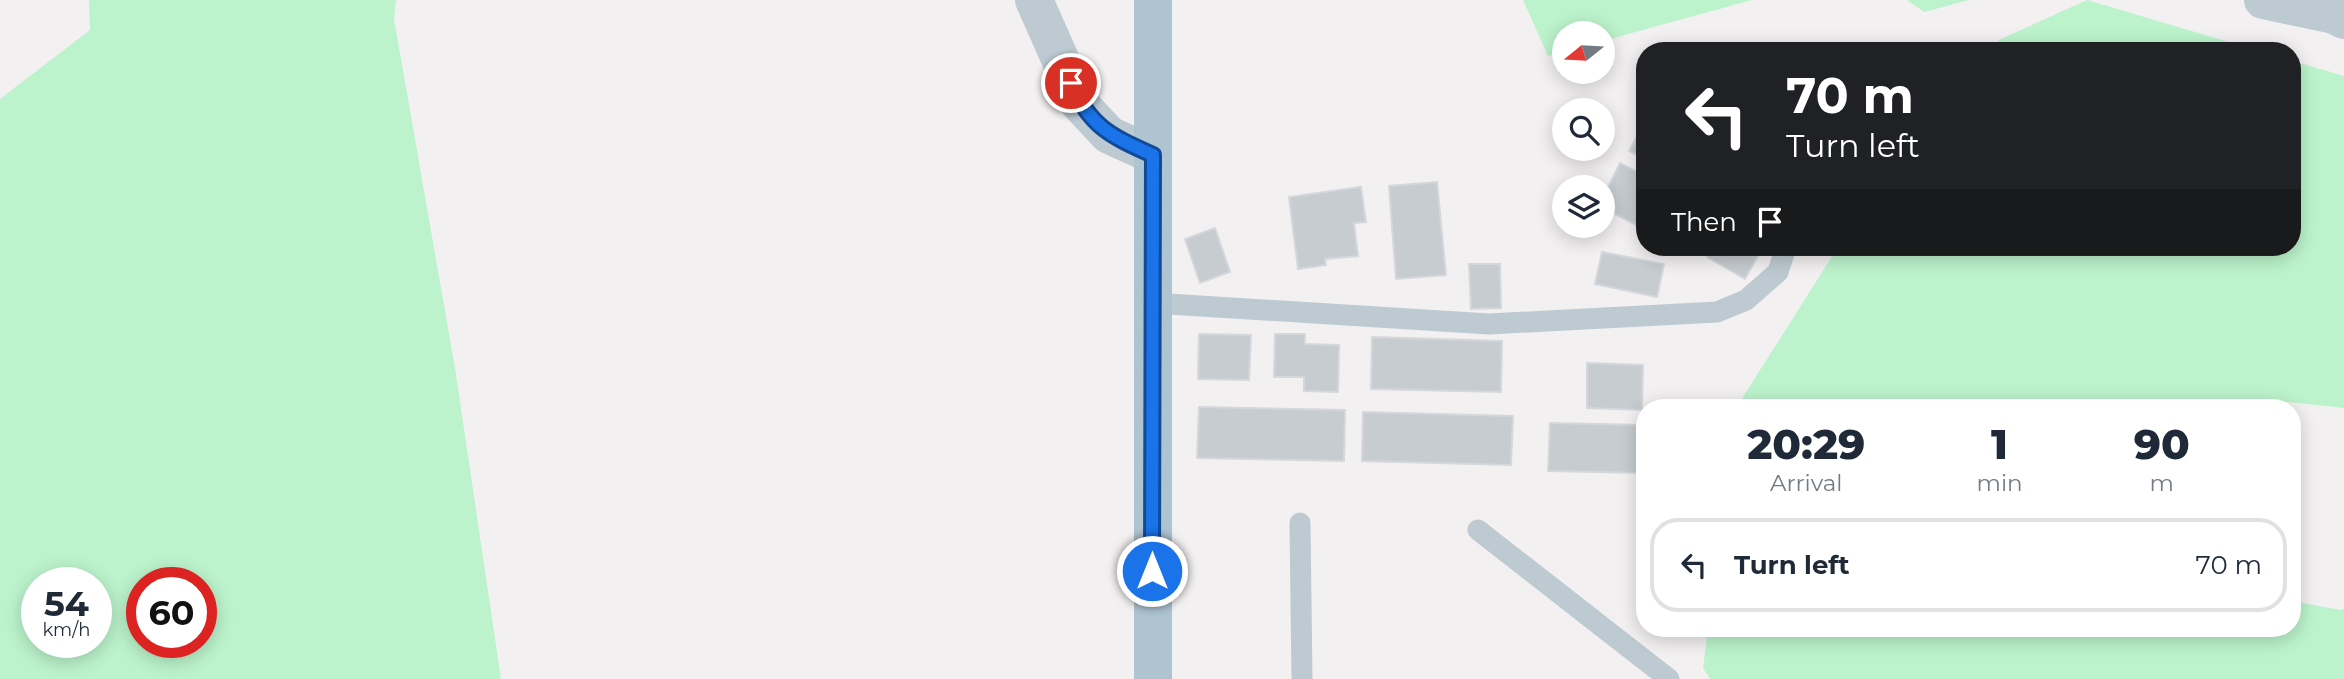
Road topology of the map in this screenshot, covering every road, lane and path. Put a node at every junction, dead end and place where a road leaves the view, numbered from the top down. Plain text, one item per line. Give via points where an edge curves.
1 (1034, 0) edge
2 (1153, 0) edge
3 (2263, 0) edge
4 (2344, 20) edge
5 (1153, 155) junction
6 (1783, 256) edge
7 (1153, 303) junction
8 (1300, 523) dead end
9 (1478, 530) dead end
10 (1153, 679) edge
11 (1302, 679) edge
12 (1669, 679) edge

1 - 5 street via 1080,104 1109,135
2 - 5 main road
3 - 4 street
5 - 7 main road
6 - 7 lane via 1778,272 1746,300 1717,312 1489,324
7 - 10 main road
8 - 11 lane
9 - 12 lane

